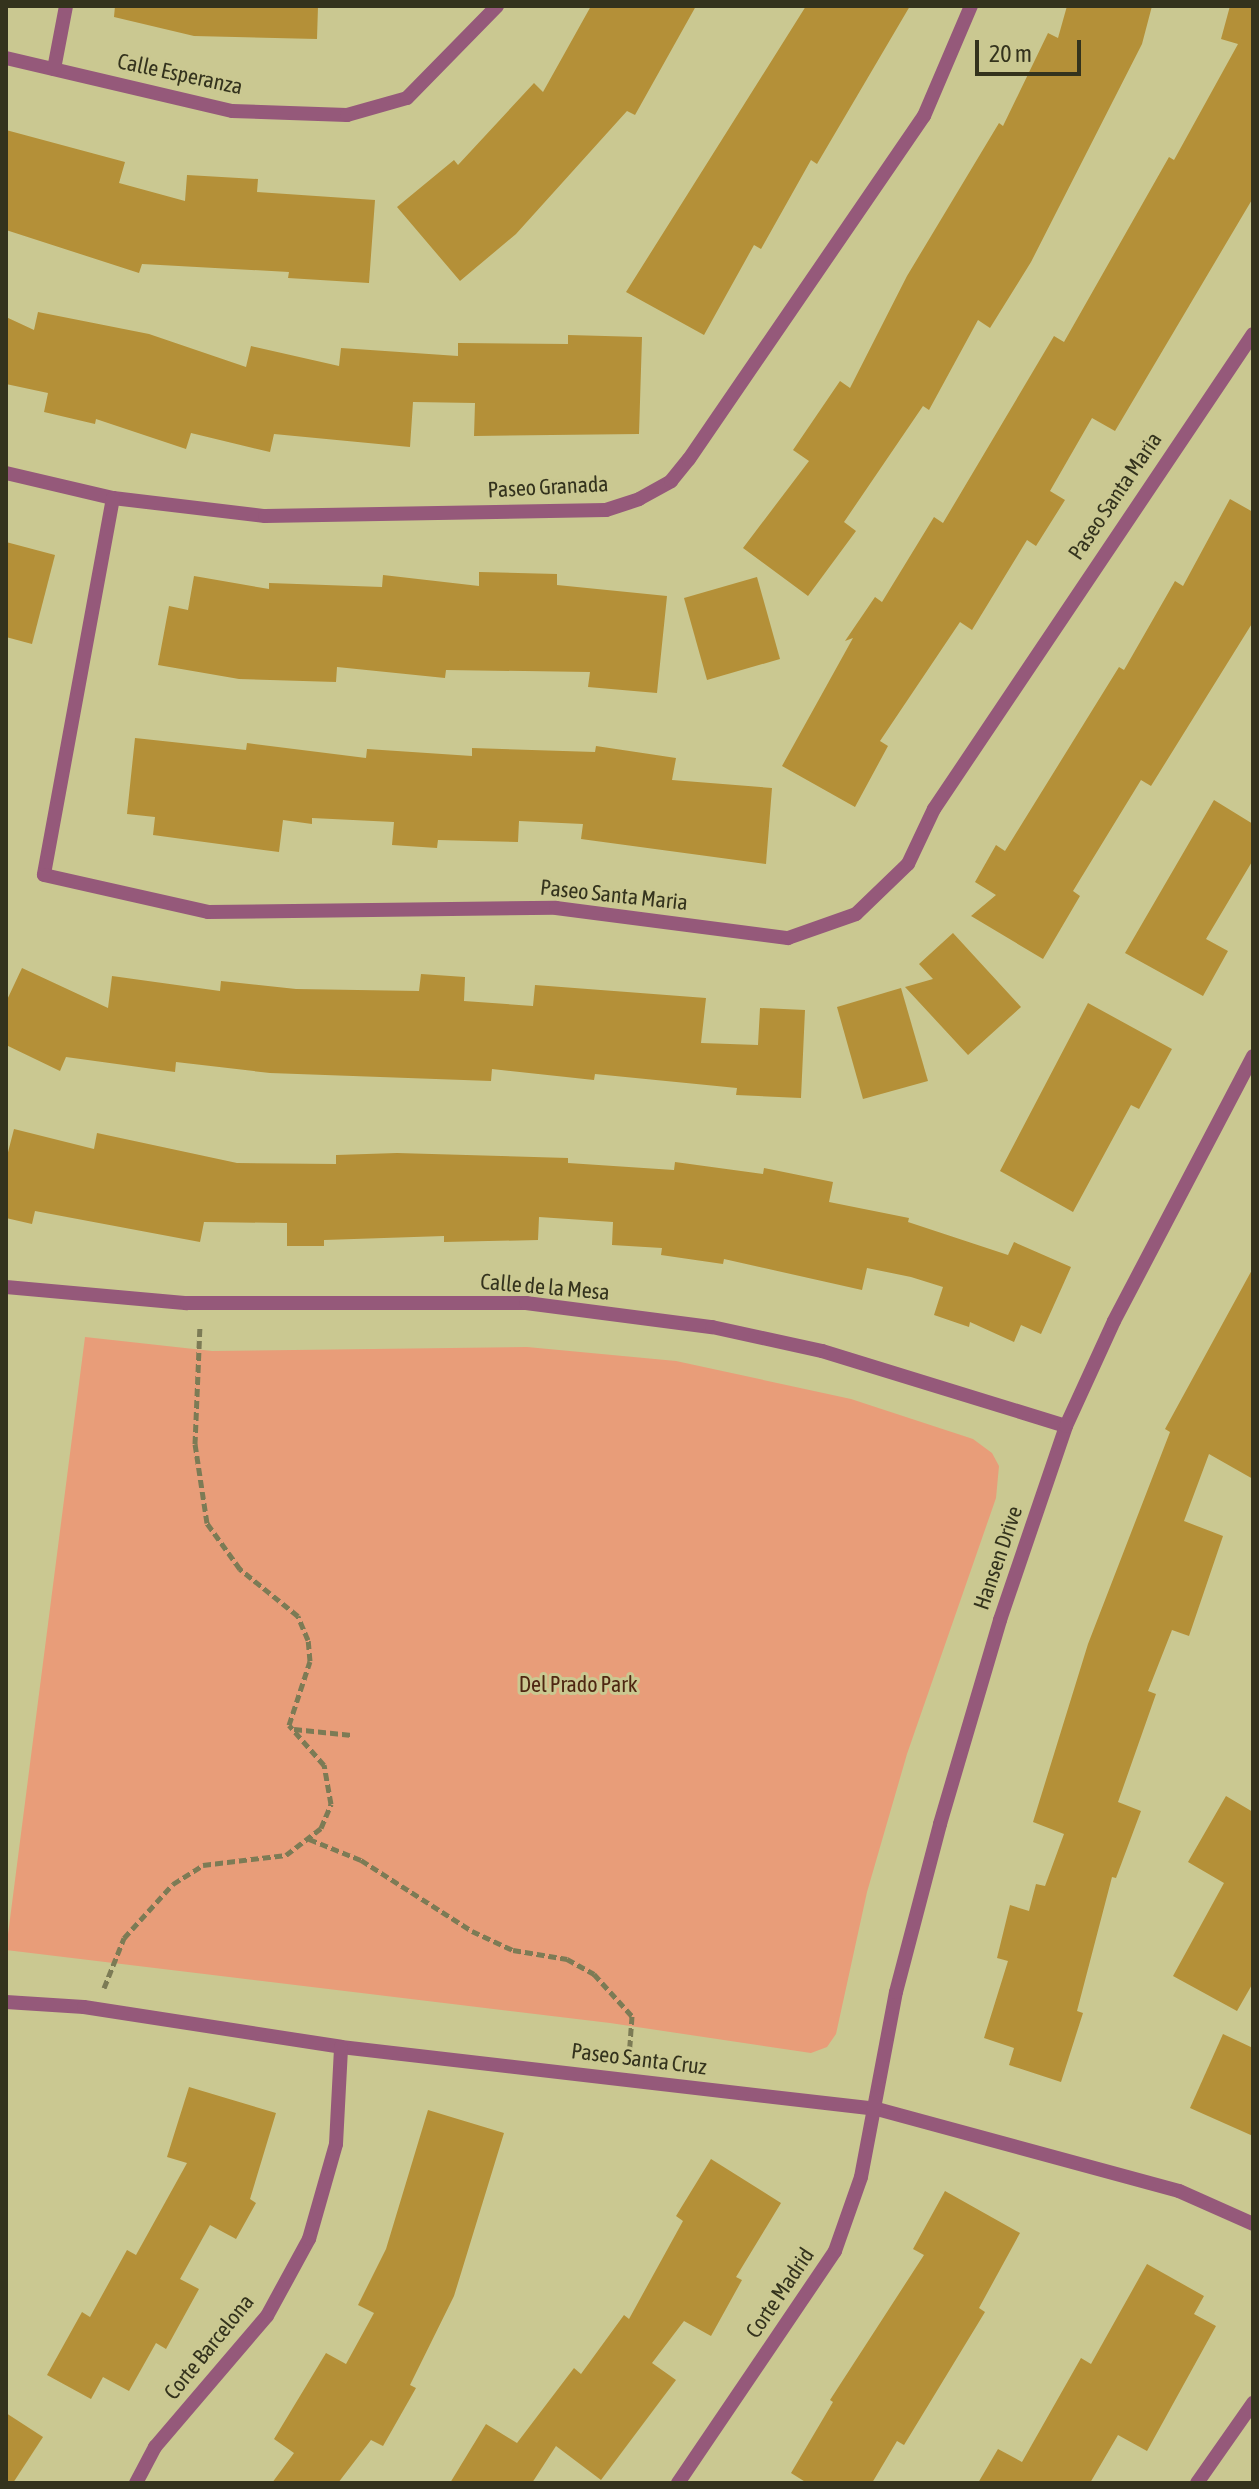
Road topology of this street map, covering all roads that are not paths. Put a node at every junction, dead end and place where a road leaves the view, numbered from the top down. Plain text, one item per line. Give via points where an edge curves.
1 (66, 6) edge
2 (497, 6) edge
3 (971, 6) edge
4 (6, 58) edge
5 (54, 69) junction
6 (1253, 334) edge
7 (6, 473) edge
8 (113, 498) junction
9 (1253, 1056) edge
10 (6, 1287) edge
11 (1066, 1426) junction
12 (6, 2002) edge
13 (341, 2047) junction
14 (877, 2109) junction
15 (1253, 2224) edge
16 (1253, 2403) edge
17 (136, 2483) edge
18 (678, 2483) edge
19 (1197, 2483) edge

1 - 5 street
2 - 5 street, Calle Esperanza via 407,98 347,115 232,111
3 - 8 street, Paseo Granada via 924,116 671,481 606,510 265,516
4 - 5 street, Calle Esperanza
6 - 8 street, Paseo Santa Maria via 1003,701 934,809 908,864 856,914 788,938 556,908 208,912 44,875
7 - 8 street, Paseo Granada
9 - 11 street, Hansen Drive via 1114,1321
10 - 11 street, Calle de la Mesa via 201,1303 526,1303 696,1325 822,1351
11 - 14 street, Hansen Drive via 1000,1620 940,1824 896,1992
12 - 13 street, Paseo Santa Cruz via 99,2009
13 - 14 street, Paseo Santa Cruz
13 - 17 street, Corte Barcelona via 336,2144 309,2239 267,2316 155,2447
14 - 15 street, Paseo Santa Cruz via 1179,2191
14 - 18 street, Corte Madrid via 835,2251
16 - 19 street

